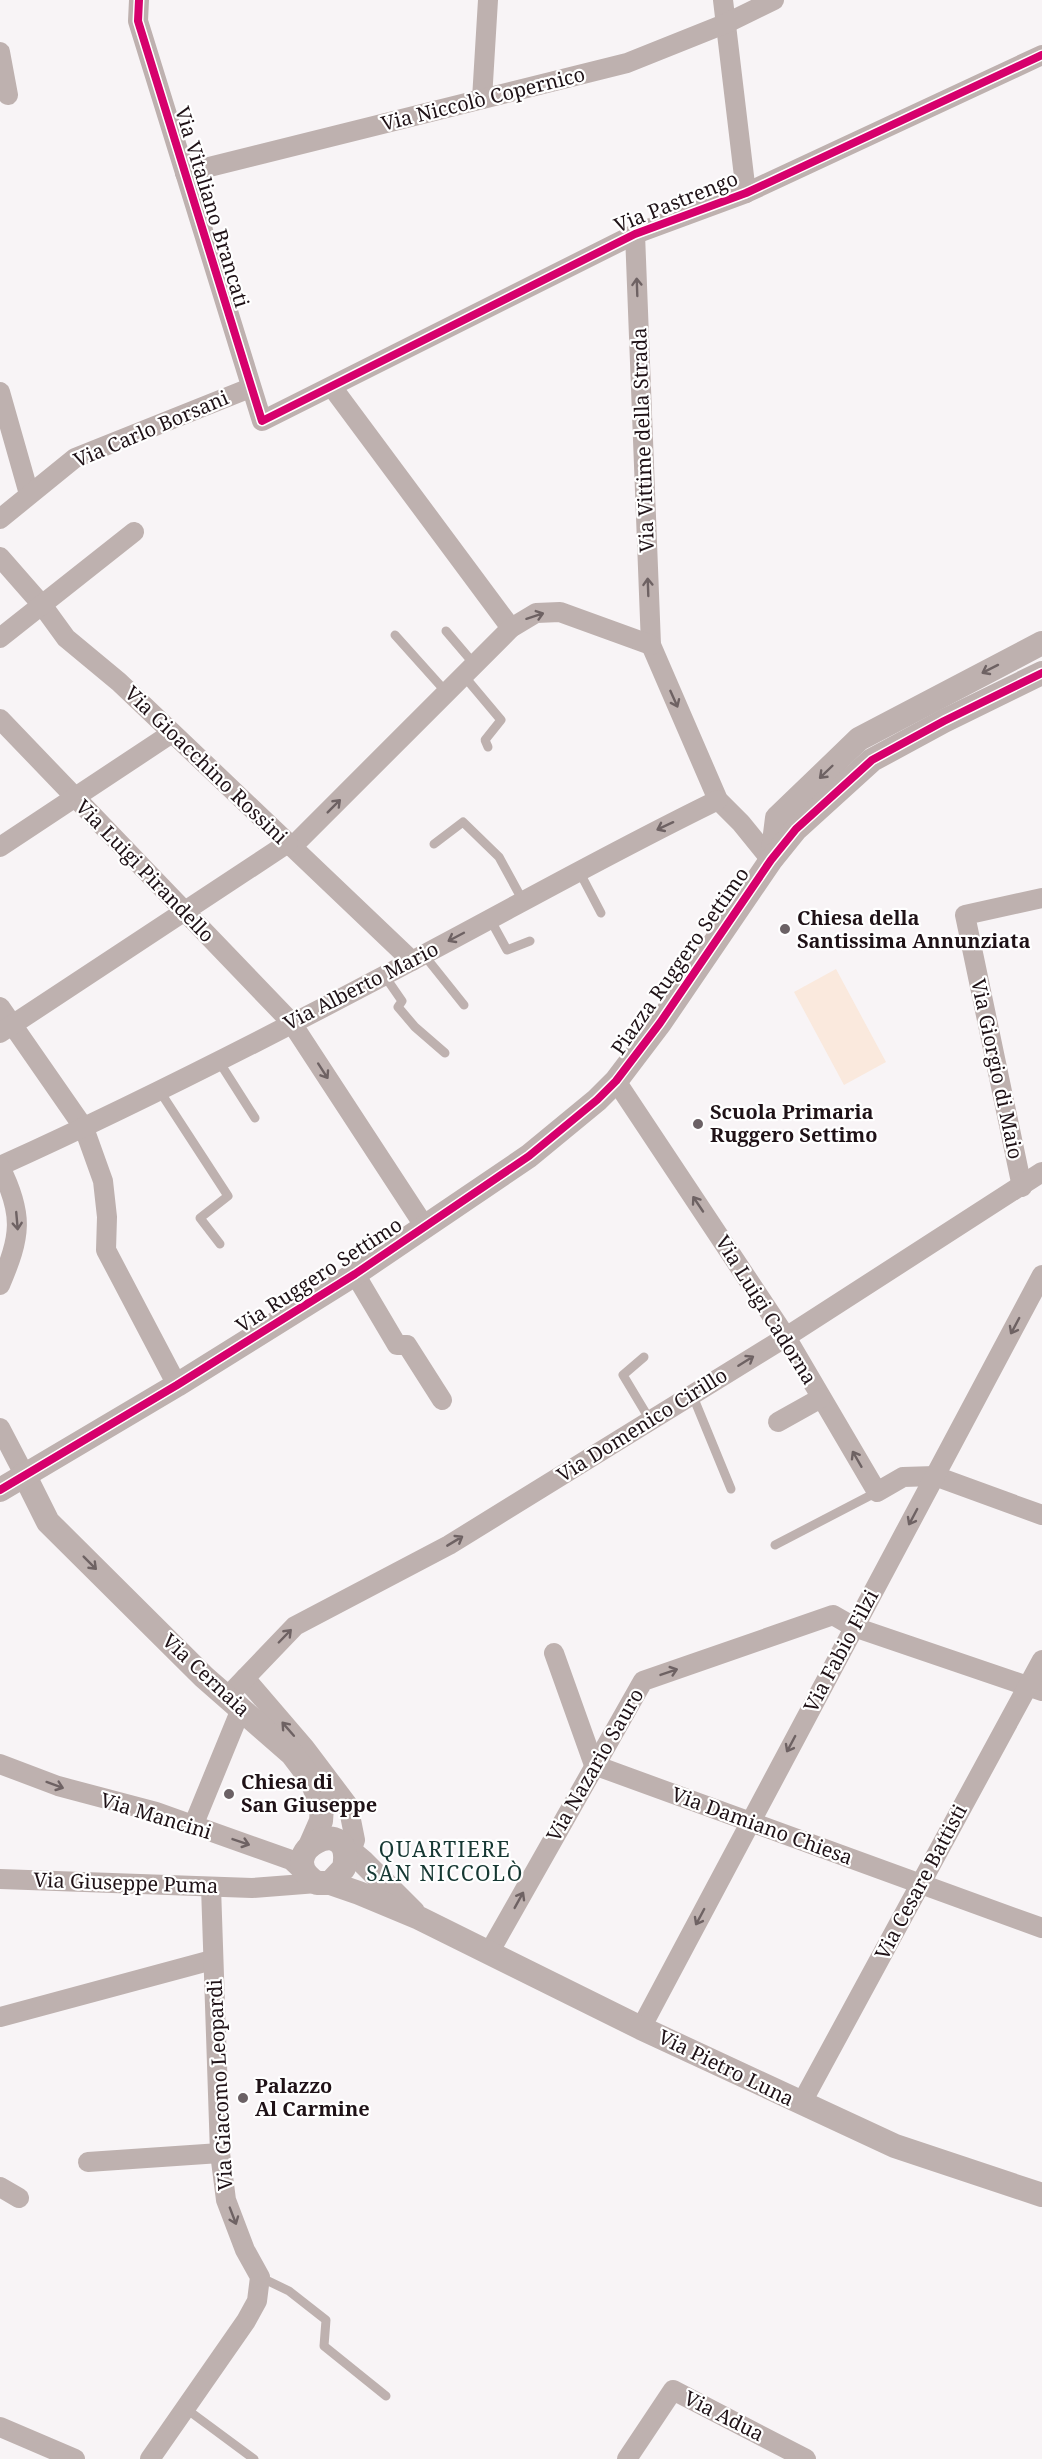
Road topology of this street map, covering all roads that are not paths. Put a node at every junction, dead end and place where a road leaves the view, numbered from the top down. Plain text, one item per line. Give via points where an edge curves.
1 (139, 0) edge
2 (488, 0) edge
3 (723, 0) edge
4 (774, 0) edge
5 (727, 23) junction
6 (0, 52) edge
7 (1042, 55) edge
8 (8, 96) dead end
9 (482, 99) junction
10 (185, 173) junction
11 (746, 193) junction
12 (635, 234) junction
13 (332, 387) junction
14 (250, 388) junction
15 (0, 392) edge
16 (262, 421) joint
17 (29, 494) junction
18 (0, 519) edge
19 (134, 532) dead end
20 (0, 557) edge
21 (42, 605) junction
22 (511, 628) junction
23 (446, 631) dead end
24 (395, 635) dead end
25 (0, 639) edge
26 (651, 645) junction
27 (1038, 655) edge
28 (470, 670) junction
29 (447, 693) junction
30 (0, 719) edge
31 (172, 733) junction
32 (488, 747) dead end
33 (75, 798) junction
34 (718, 801) junction
35 (434, 844) dead end
36 (290, 845) junction
37 (0, 848) edge
38 (771, 860) junction
39 (579, 871) junction
40 (1042, 898) edge
41 (523, 901) junction
42 (183, 912) junction
43 (601, 913) dead end
44 (490, 919) junction
45 (530, 941) dead end
46 (418, 958) junction
47 (384, 975) junction
48 (464, 1005) dead end
49 (0, 1007) edge
50 (291, 1022) junction
51 (6, 1029) edge
52 (445, 1053) dead end
53 (218, 1060) junction
54 (616, 1081) junction
55 (159, 1090) junction
56 (255, 1118) dead end
57 (84, 1128) junction
58 (0, 1166) edge
59 (1042, 1172) edge
60 (1022, 1186) junction
61 (425, 1227) junction
62 (220, 1244) dead end
63 (355, 1274) junction
64 (1042, 1275) edge
65 (0, 1285) edge
66 (786, 1337) junction
67 (644, 1357) dead end
68 (177, 1385) junction
69 (692, 1394) junction
70 (821, 1398) junction
71 (442, 1400) dead end
72 (650, 1420) junction
73 (778, 1422) dead end
74 (1, 1428) edge
75 (24, 1474) junction
76 (935, 1476) junction
77 (731, 1489) dead end
78 (0, 1490) edge
79 (877, 1492) junction
80 (1042, 1515) edge
81 (775, 1545) dead end
82 (854, 1627) junction
83 (554, 1653) dead end
84 (1042, 1660) edge
85 (244, 1678) junction
86 (1035, 1689) edge
87 (234, 1703) junction
88 (0, 1764) edge
89 (594, 1765) junction
90 (750, 1821) junction
91 (193, 1826) junction
92 (322, 1862) junction
93 (0, 1879) edge
94 (921, 1884) junction
95 (212, 1887) junction
96 (252, 1888) junction
97 (419, 1918) junction
98 (1042, 1928) edge
99 (490, 1951) junction
100 (212, 1960) junction
101 (0, 2017) edge
102 (641, 2028) junction
103 (801, 2104) junction
104 (220, 2153) junction
105 (88, 2162) dead end
106 (0, 2187) edge
107 (1042, 2196) edge
108 (19, 2198) dead end
109 (260, 2277) junction
110 (386, 2396) dead end
111 (185, 2408) junction
112 (0, 2427) edge
113 (42, 2453) edge
114 (75, 2459) edge
115 (150, 2459) edge
116 (254, 2459) edge
117 (627, 2459) edge
118 (806, 2459) edge

1 - 10 street, Via Vitaliano Brancati via 138,21
2 - 9 street
3 - 5 street
4 - 5 street, Via Niccolò Copernico
5 - 9 street, Via Niccolò Copernico via 627,63
5 - 11 street
6 - 8 street
7 - 11 street, Via Pastrengo
9 - 10 street, Via Niccolò Copernico
10 - 14 street, Via Vitaliano Brancati
11 - 12 street, Via Pastrengo
12 - 13 street, Via Pastrengo
26 -> 12 street, Via Vittime della Strada
13 - 16 street, Via Pastrengo
13 - 22 street
14 - 16 street, Via Vitaliano Brancati
14 - 17 street, Via Carlo Borsani via 75,458
15 - 17 street
17 - 18 street, Via Carlo Borsani
19 - 21 street
20 - 21 street, Via Gioacchino Rossini
21 - 25 street
21 - 31 street, Via Gioacchino Rossini via 66,638
22 -> 26 street via 536,613 560,612
22 - 28 street
23 - 28 lane
24 - 29 lane
26 -> 34 street
27 - 38 street via 866,749 777,818
28 - 29 street
28 - 32 lane via 501,720 484,740
36 -> 29 street
30 - 33 street, Via Luigi Pirandello
31 - 33 street
31 - 36 street, Via Gioacchino Rossini
33 - 37 street
33 - 42 street, Via Luigi Pirandello
34 - 38 street
34 -> 39 street, Via Alberto Mario
35 - 41 lane via 463,822 499,857
36 - 42 street
36 - 46 street, Via Gioacchino Rossini
38 - 54 street, Piazza Ruggero Settimo
39 - 41 street, Via Alberto Mario
39 - 43 lane
40 - 60 street, Via Giorgio di Maio via 965,915
41 - 44 street, Via Alberto Mario
42 - 50 street, Via Luigi Pirandello
42 - 51 street
44 - 45 lane via 507,950
44 -> 46 street, Via Alberto Mario
46 - 47 street, Via Alberto Mario
46 - 48 lane
47 - 50 street, Via Alberto Mario
47 - 52 lane via 402,1001 398,1007
49 - 51 street
50 - 53 street, Via Alberto Mario
50 -> 61 street, Via Luigi Pirandello
51 - 57 street
53 - 55 street, Via Alberto Mario
53 - 56 lane
54 - 61 street, Via Ruggero Settimo via 529,1156
66 -> 54 street, Via Luigi Cadorna
55 - 57 street, Via Alberto Mario
55 - 62 lane via 228,1197 200,1218
57 - 58 street, Via Alberto Mario
57 - 68 street via 103,1181 106,1250
58 -> 65 street via 14,1195 19,1228
59 - 60 street, Via Domenico Cirillo
60 - 66 street, Via Domenico Cirillo
61 - 63 street, Via Ruggero Settimo
63 - 68 street, Via Ruggero Settimo
63 - 71 street via 397,1345 407,1345
64 -> 76 street, Via Fabio Filzi
69 -> 66 street, Via Domenico Cirillo
66 - 70 street, Via Luigi Cadorna
67 - 72 lane via 623,1375
68 - 75 street, Via Ruggero Settimo
69 - 72 street, Via Domenico Cirillo
69 - 77 lane
70 - 73 street
79 -> 70 street, Via Luigi Cadorna
85 -> 72 street, Via Domenico Cirillo via 295,1626 449,1545
74 - 75 street
75 - 78 street, Via Ruggero Settimo
75 -> 87 street, Via Cernaia via 48,1522
76 - 79 street via 903,1478
76 - 80 street
76 -> 82 street, Via Fabio Filzi
79 - 81 lane
82 - 86 street, Via Nazario Sauro
89 -> 82 street, Via Nazario Sauro via 643,1681 833,1615
82 -> 90 street, Via Fabio Filzi
83 - 89 street
84 - 86 street, Via Cesare Battisti
85 - 87 street, Via Domenico Cirillo
92 -> 85 street, Via Cernaia via 354,1828 348,1805
86 - 94 street, Via Cesare Battisti
87 - 91 street, Via Domenico Cirillo
87 - 92 street, Via Cernaia via 292,1754 311,1779 322,1807
88 -> 91 street, Via Mancini via 58,1786
89 - 90 street, Via Damiano Chiesa
99 -> 89 street, Via Nazario Sauro
90 - 94 street, Via Damiano Chiesa
90 -> 102 street, Via Fabio Filzi
91 -> 92 street, Via Mancini
92 - 96 street, Via Giuseppe Puma
92 - 96 street
92 - 97 street, Via Pietro Luna
92 - 97 street, Via Pietro Luna
93 - 95 street, Via Giuseppe Puma
94 - 98 street, Via Damiano Chiesa
94 - 103 street, Via Cesare Battisti
95 - 96 street, Via Giuseppe Puma
95 - 100 street, Via Giacomo Leopardi
97 - 99 street, Via Pietro Luna
99 - 102 street, Via Pietro Luna
100 - 101 street
100 - 104 street, Via Giacomo Leopardi
102 - 103 street, Via Pietro Luna
103 - 107 street, Via Pietro Luna via 895,2146
104 - 105 street
104 -> 109 street, Via Giacomo Leopardi via 226,2200
106 - 108 street
109 - 110 lane via 289,2291 326,2320 324,2346
109 - 111 street via 257,2301 246,2322
111 - 115 street
111 - 116 lane
112 - 113 street
113 - 114 street
117 - 118 street, Via Adua via 673,2390

